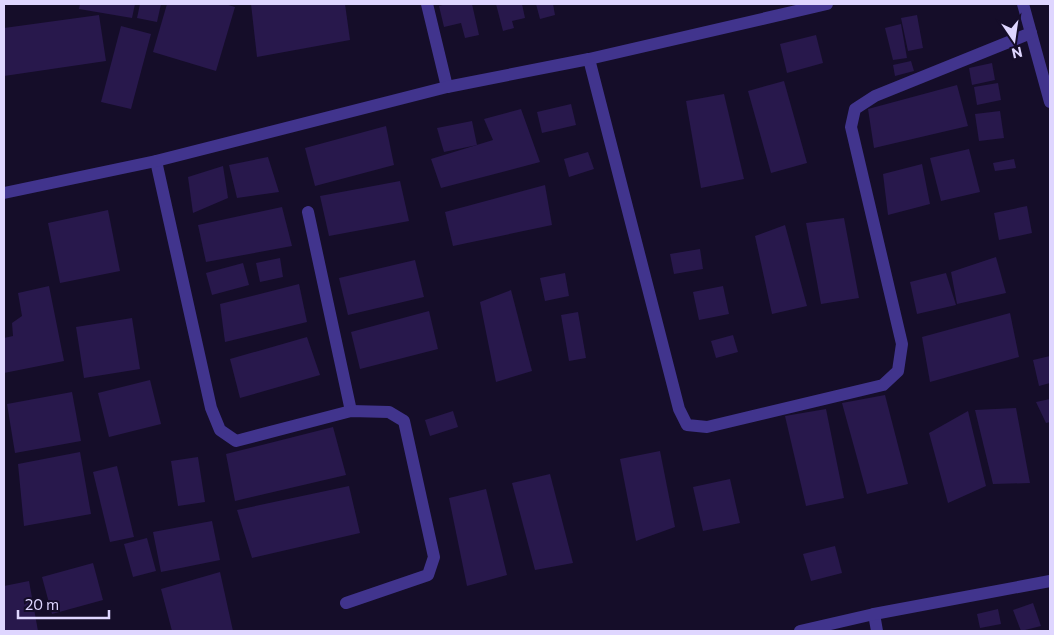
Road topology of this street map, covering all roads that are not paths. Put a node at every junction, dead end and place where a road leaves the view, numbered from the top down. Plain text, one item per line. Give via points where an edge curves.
1 (427, 4) edge
2 (827, 4) edge
3 (1023, 4) edge
4 (1031, 33) junction
5 (589, 59) junction
6 (447, 87) junction
7 (1050, 102) edge
8 (156, 161) junction
9 (4, 193) edge
10 (308, 212) dead end
11 (351, 410) junction
12 (1050, 581) edge
13 (346, 602) dead end
14 (874, 614) junction
15 (800, 631) edge
16 (878, 631) edge

1 - 6 street
2 - 5 street
3 - 4 street
4 - 5 street via 875,96 855,108 851,127 902,344 898,371 883,385 707,427 687,425 679,409
4 - 7 street
5 - 6 street
6 - 8 street
8 - 9 street
8 - 11 street via 211,408 220,430 236,441
10 - 11 street
11 - 13 street via 389,412 404,421 434,557 428,575
12 - 14 street
14 - 15 street
14 - 16 street

